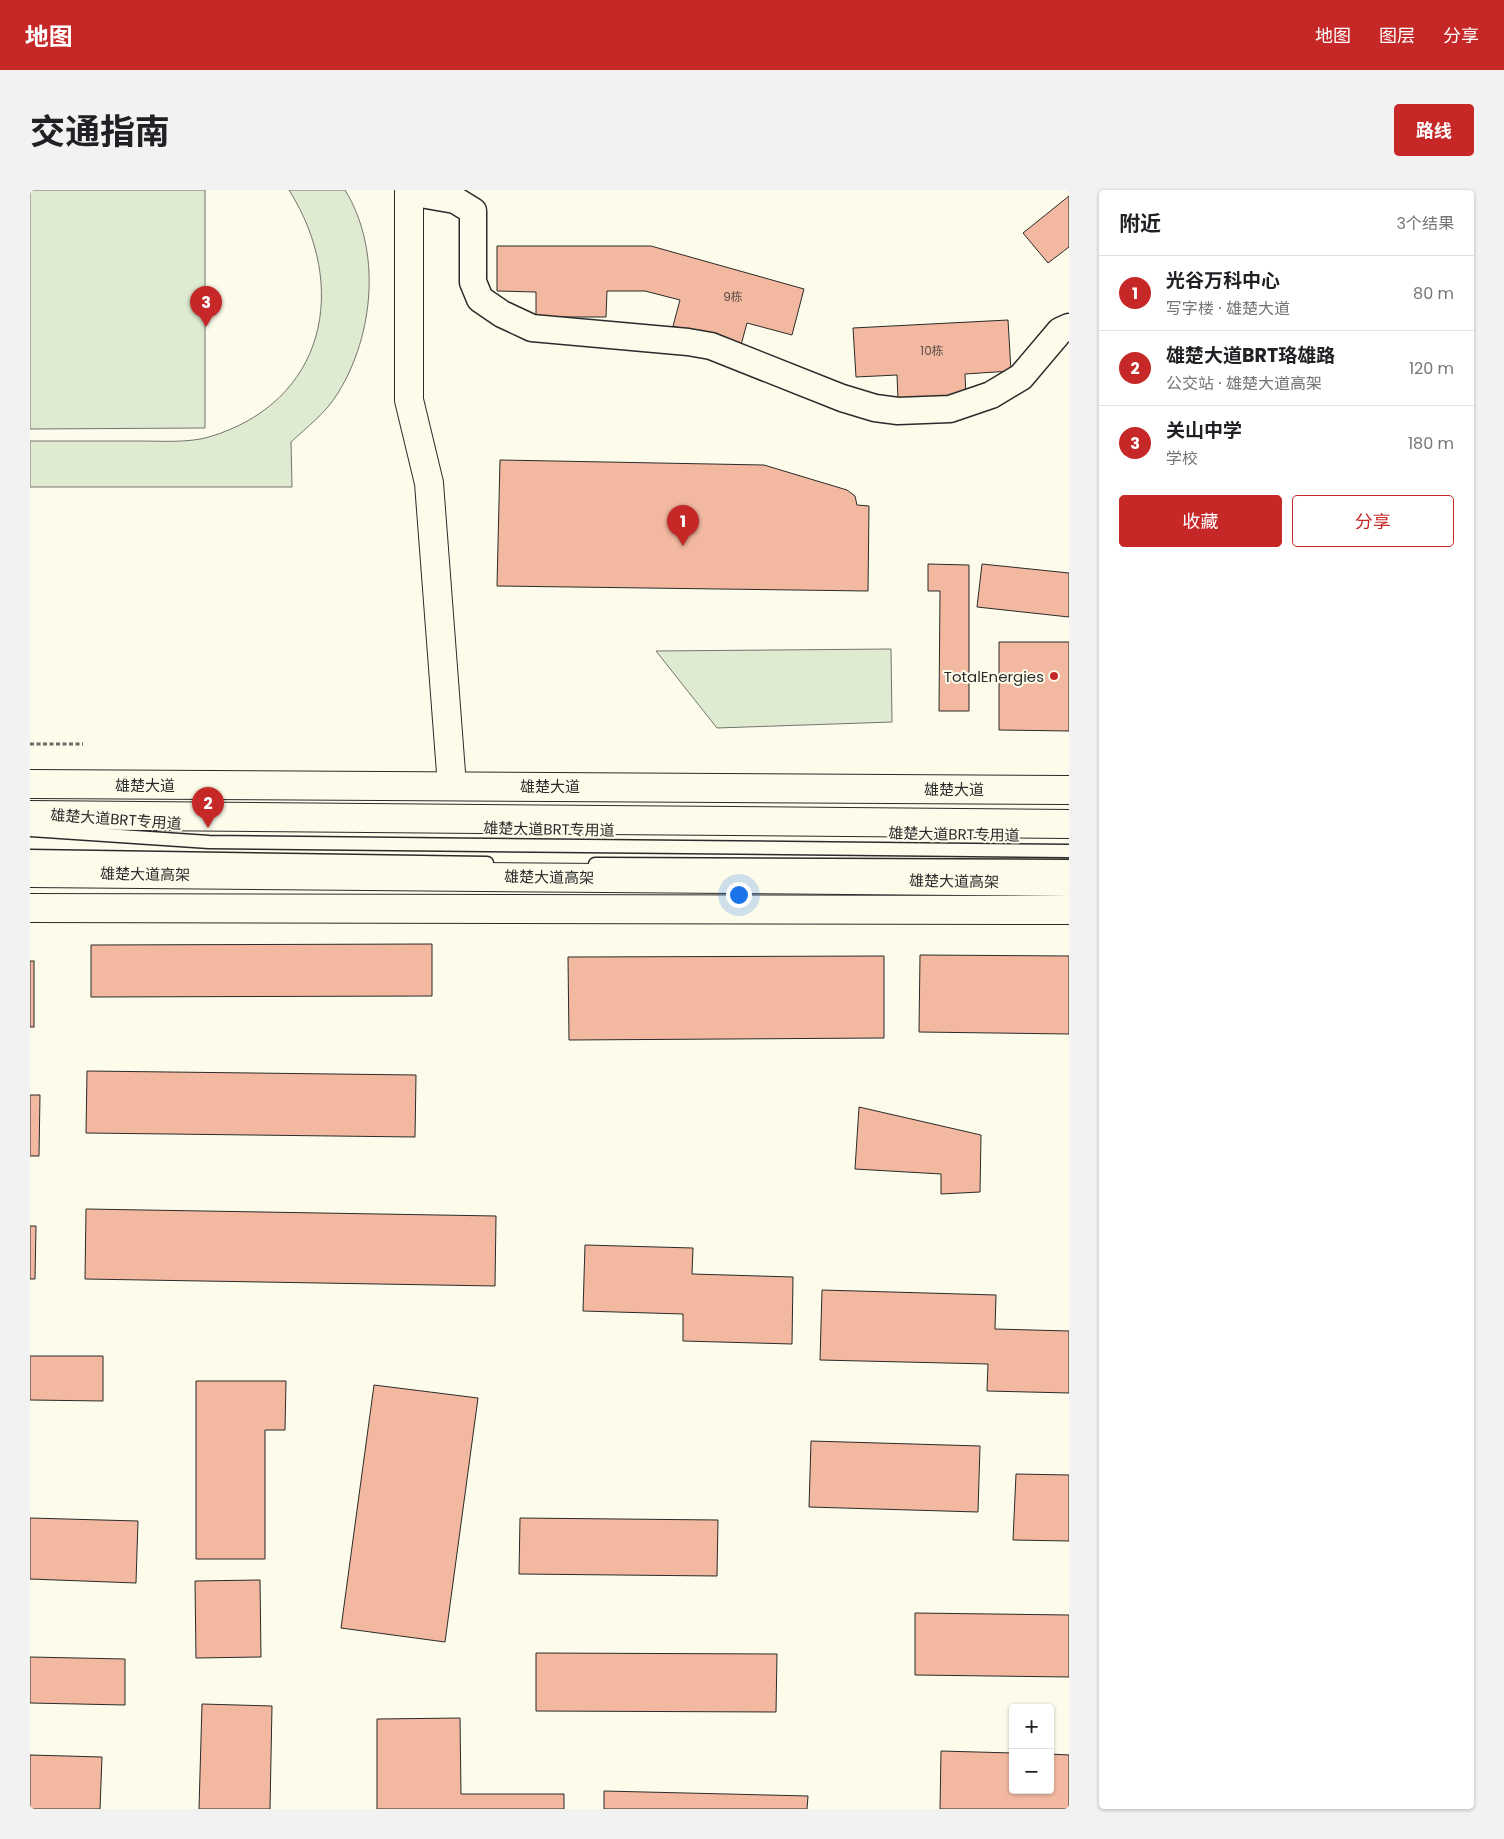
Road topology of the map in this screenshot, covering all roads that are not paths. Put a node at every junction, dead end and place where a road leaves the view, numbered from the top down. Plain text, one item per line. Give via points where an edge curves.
1 (409, 191) edge
2 (1069, 327) edge
3 (30, 784) edge
4 (452, 786) junction
5 (1069, 790) edge
6 (30, 815) edge
7 (1069, 824) edge
8 (30, 830) edge
9 (1069, 851) edge
10 (30, 856) edge
11 (496, 864) dead end
12 (585, 864) dead end
13 (1069, 866) edge
14 (30, 873) edge
15 (1069, 884) edge
16 (30, 908) edge
17 (1069, 910) edge

1 - 2 street via 455,200 473,211 473,282 480,299 532,328 710,346 875,408 898,411 950,409 991,395 1021,377 1060,331
1 - 4 main road via 409,400 429,483
3 - 4 main road, 雄楚大道
4 - 5 main road, 雄楚大道
6 - 7 main road
8 - 9 lane, 雄楚大道BRT专用道 via 208,842
10 - 11 lane
12 - 13 lane, 雄楚大道BRT专用道
14 - 15 main road, 雄楚大道高架
16 - 17 main road

